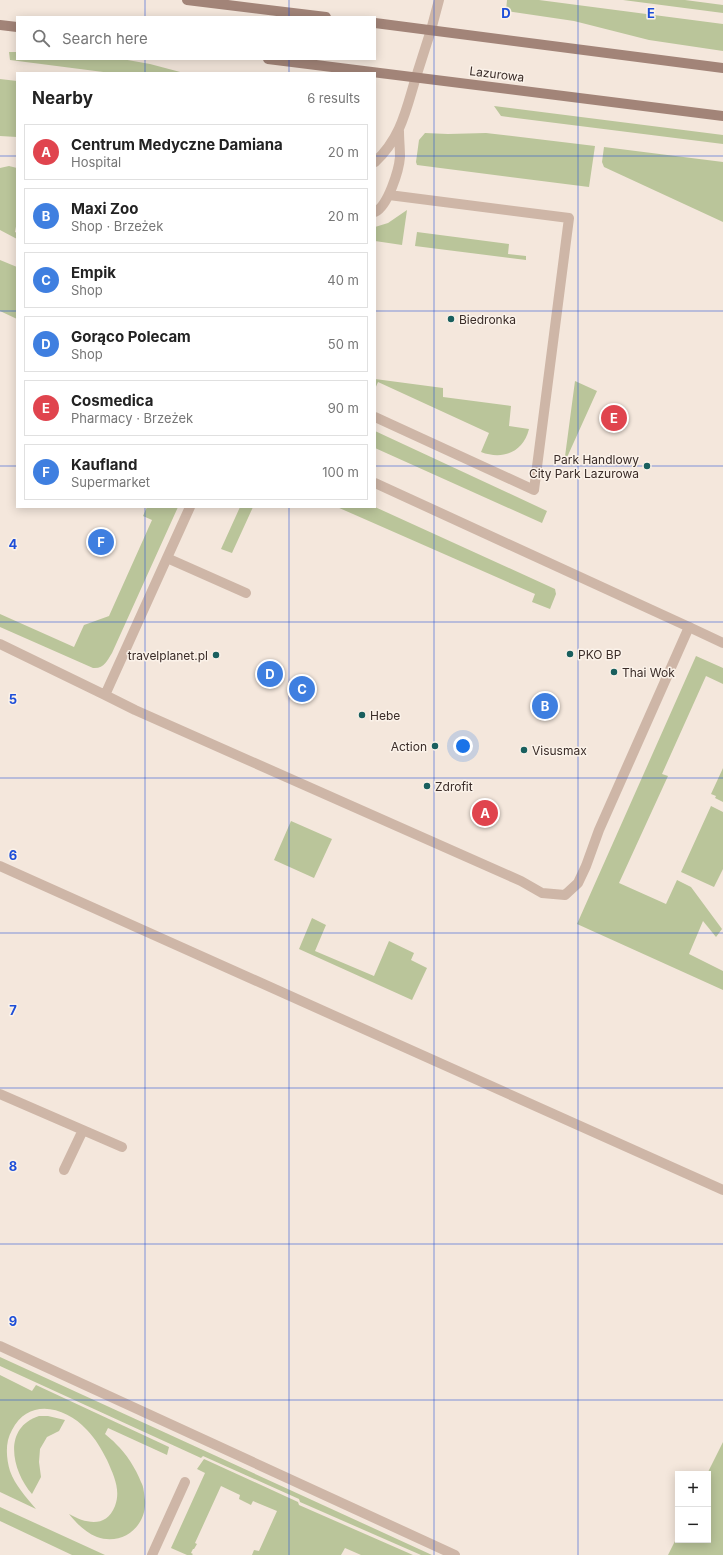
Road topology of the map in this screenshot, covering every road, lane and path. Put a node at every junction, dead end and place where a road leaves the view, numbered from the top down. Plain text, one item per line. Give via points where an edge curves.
1 (187, 0) edge
2 (438, 0) edge
3 (318, 16) edge
4 (376, 23) edge
5 (0, 25) edge
6 (16, 27) edge
7 (431, 30) junction
8 (276, 60) edge
9 (723, 68) edge
10 (375, 72) edge
11 (376, 72) edge
12 (416, 77) junction
13 (723, 116) edge
14 (399, 131) junction
15 (376, 161) edge
16 (389, 195) junction
17 (376, 212) edge
18 (376, 417) edge
19 (376, 483) edge
20 (190, 508) edge
21 (167, 558) junction
22 (246, 593) dead end
23 (689, 627) junction
24 (723, 643) edge
25 (0, 644) edge
26 (105, 695) junction
27 (0, 866) edge
28 (0, 1094) edge
29 (83, 1130) junction
30 (122, 1147) dead end
31 (64, 1170) dead end
32 (723, 1190) edge
33 (0, 1346) edge
34 (186, 1482) dead end
35 (152, 1555) edge
36 (456, 1555) edge

1 - 3 main road
2 - 7 street
4 - 7 main road
5 - 6 main road
7 - 9 main road
7 - 12 street
8 - 10 main road, Lazurowa
11 - 12 main road, Lazurowa
12 - 13 main road, Lazurowa
12 - 14 street
14 - 15 street via 385,153
14 - 16 street via 400,157
16 - 17 street
16 - 18 street via 570,218 534,490
19 - 23 street
20 - 21 street
21 - 22 street
21 - 26 street
23 - 24 street
23 - 26 street via 590,850 586,866 578,883 565,895 542,893 526,883
25 - 26 street
27 - 32 street
28 - 29 street
29 - 30 street
29 - 31 street
33 - 36 street
34 - 35 street

